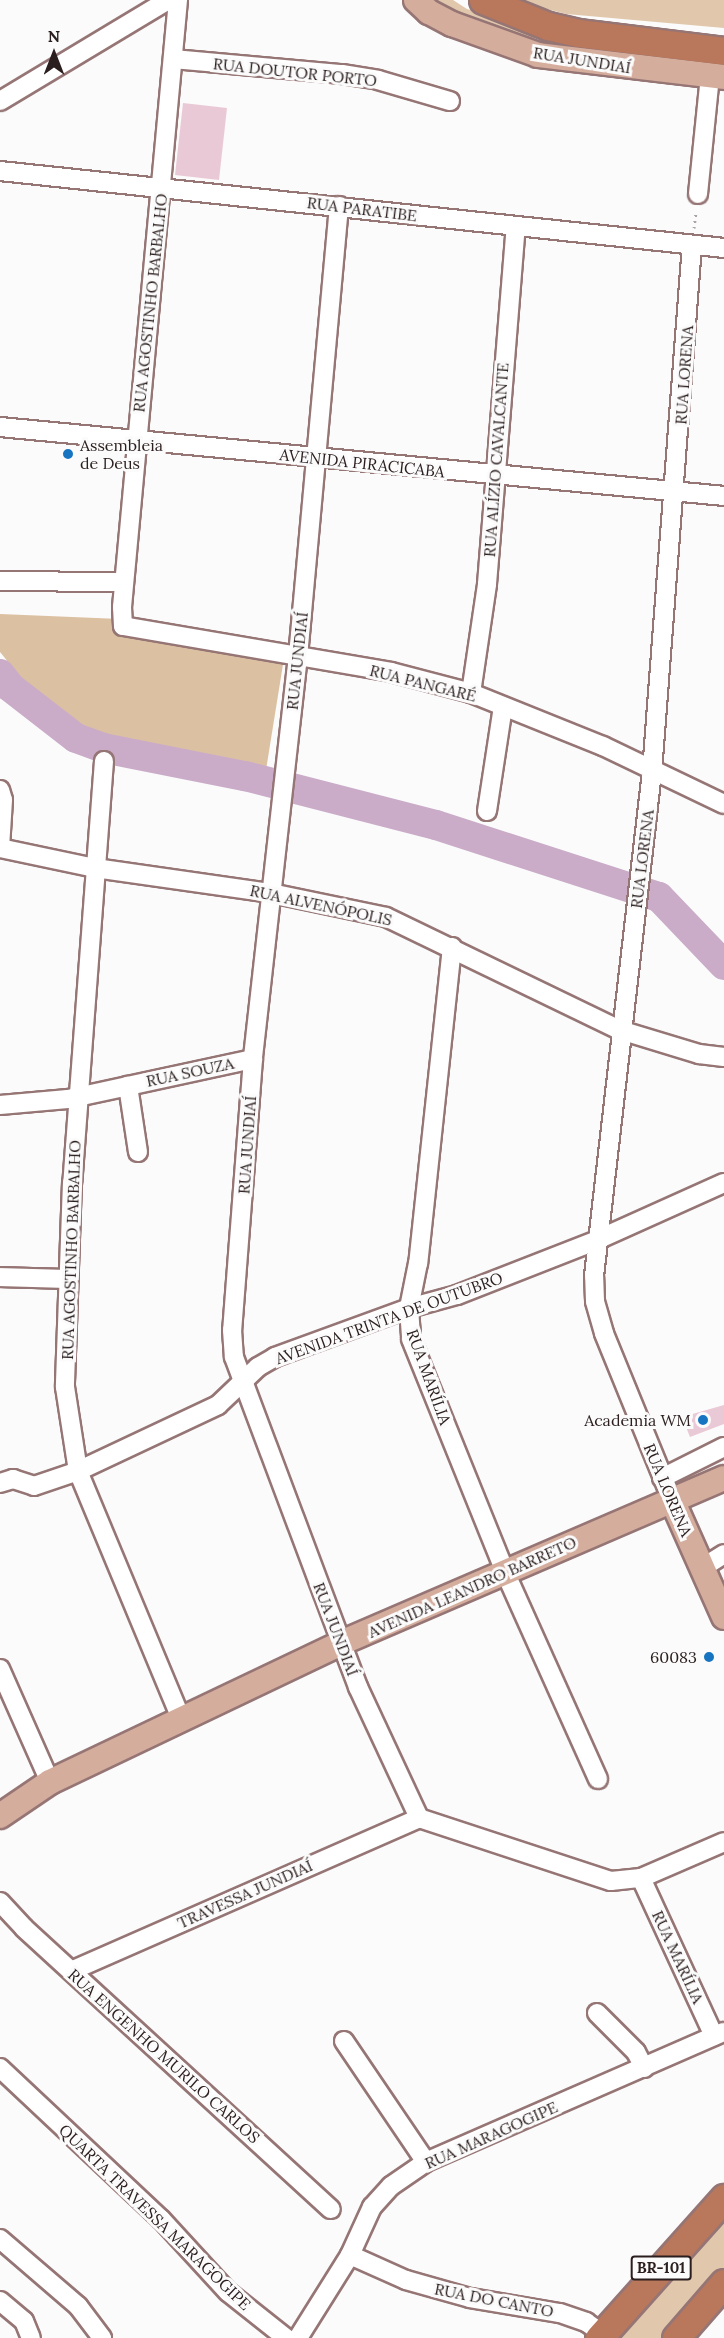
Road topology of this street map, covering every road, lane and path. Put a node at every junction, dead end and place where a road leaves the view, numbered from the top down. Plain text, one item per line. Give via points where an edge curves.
1 (168, 0) edge
2 (178, 0) edge
3 (416, 0) edge
4 (483, 0) edge
5 (724, 51) edge
6 (173, 59) junction
7 (717, 76) edge
8 (0, 101) edge
9 (450, 101) dead end
10 (0, 171) edge
11 (161, 187) junction
12 (698, 194) joint
13 (339, 206) junction
14 (516, 226) junction
15 (692, 245) junction
16 (724, 248) edge
17 (0, 427) edge
18 (136, 442) junction
19 (317, 459) junction
20 (494, 476) junction
21 (676, 491) junction
22 (724, 496) edge
23 (0, 581) edge
24 (124, 582) junction
25 (122, 607) joint
26 (298, 656) junction
27 (471, 693) junction
28 (503, 706) junction
29 (104, 761) dead end
30 (652, 772) junction
31 (0, 790) edge
32 (724, 804) edge
33 (487, 811) dead end
34 (0, 848) edge
35 (95, 868) junction
36 (271, 893) junction
37 (452, 947) junction
38 (620, 1030) junction
39 (724, 1057) edge
40 (253, 1059) junction
41 (128, 1086) junction
42 (78, 1097) junction
43 (0, 1105) edge
44 (138, 1152) dead end
45 (724, 1183) edge
46 (597, 1240) junction
47 (0, 1277) edge
48 (67, 1279) junction
49 (409, 1308) junction
50 (242, 1385) junction
51 (724, 1447) edge
52 (78, 1471) junction
53 (662, 1478) junction
54 (724, 1478) edge
55 (0, 1483) edge
56 (672, 1500) junction
57 (724, 1554) edge
58 (702, 1568) junction
59 (505, 1572) junction
60 (724, 1617) edge
61 (341, 1643) junction
62 (0, 1669) edge
63 (181, 1719) junction
64 (598, 1779) dead end
65 (50, 1782) junction
66 (0, 1816) edge
67 (418, 1818) junction
68 (724, 1842) edge
69 (641, 1878) junction
70 (0, 1902) edge
71 (71, 1971) junction
72 (597, 2013) dead end
73 (719, 2034) edge
74 (344, 2042) dead end
75 (0, 2068) edge
76 (644, 2068) junction
77 (426, 2162) junction
78 (724, 2198) edge
79 (331, 2209) dead end
80 (0, 2239) edge
81 (351, 2255) junction
82 (724, 2283) edge
83 (0, 2301) edge
84 (601, 2336) edge
85 (31, 2338) edge
86 (102, 2338) edge
87 (286, 2338) edge
88 (298, 2338) edge
89 (676, 2338) edge

1 - 8 street
2 - 6 street, RUA AGOSTINHO BARBALHO
3 - 7 main road, RUA JUNDIAÍ via 452,24 538,55
4 - 5 highway via 548,26 578,33
6 - 9 street, RUA DOUTOR PORTO via 342,74
6 - 11 street, RUA AGOSTINHO BARBALHO
7 - 12 street
10 - 11 street, RUA PARATIBE
11 - 13 street, RUA PARATIBE
11 - 18 street, RUA AGOSTINHO BARBALHO
12 - 15 path
13 - 14 street, RUA PARATIBE
13 - 19 street, RUA JUNDIAÍ
14 - 15 street, RUA PARATIBE
14 - 20 street, RUA ALÍZIO CAVALCANTE
15 - 16 street, RUA PARATIBE
15 - 21 street, RUA LORENA
17 - 18 street, AVENIDA PIRACICABA
18 - 19 street, AVENIDA PIRACICABA
18 - 24 street, RUA AGOSTINHO BARBALHO
19 - 20 street, AVENIDA PIRACICABA
19 - 26 street, RUA JUNDIAÍ
20 - 21 street, AVENIDA PIRACICABA
20 - 27 street, RUA ALÍZIO CAVALCANTE via 487,584
21 - 22 street, AVENIDA PIRACICABA
21 - 30 street, RUA LORENA
23 - 24 street
24 - 25 street, RUA AGOSTINHO BARBALHO
25 - 26 street, RUA PANGARÉ via 121,622 128,628
26 - 27 street, RUA PANGARÉ via 391,672
26 - 36 street, RUA JUNDIAÍ via 279,796
27 - 28 street, RUA PANGARÉ
28 - 30 street, RUA PANGARÉ via 603,746
28 - 33 street
29 - 35 street, RUA AGOSTINHO BARBALHO
30 - 32 street, RUA PANGARÉ
30 - 38 street, RUA LORENA
31 - 34 street
34 - 35 street, RUA ALVENÓPOLIS
35 - 36 street, RUA ALVENÓPOLIS
35 - 42 street, RUA AGOSTINHO BARBALHO
36 - 37 street, RUA ALVENÓPOLIS via 386,916
36 - 40 street, RUA JUNDIAÍ
37 - 38 street, RUA ALVENÓPOLIS
37 - 49 street, RUA MARÍLIA via 418,1263
38 - 39 street, RUA ALVENÓPOLIS via 699,1054
38 - 46 street, RUA LORENA
40 - 41 street, RUA SOUZA
40 - 50 street, RUA JUNDIAÍ via 232,1330
41 - 42 street, RUA SOUZA
41 - 44 street, RUA SOUZA
42 - 43 street, RUA SOUZA
42 - 48 street, RUA AGOSTINHO BARBALHO
45 - 46 street, AVENIDA TRINTA DE OUTUBRO
46 - 49 street, AVENIDA TRINTA DE OUTUBRO via 457,1295
46 - 53 street, RUA LORENA via 594,1276 598,1312
47 - 48 street
48 - 52 street, RUA AGOSTINHO BARBALHO via 65,1387
49 - 50 street, AVENIDA TRINTA DE OUTUBRO via 275,1357 258,1367
49 - 59 street, RUA MARÍLIA via 411,1339
50 - 52 street, AVENIDA TRINTA DE OUTUBRO via 218,1406
50 - 61 street, RUA JUNDIAÍ
51 - 53 street
52 - 55 street, AVENIDA TRINTA DE OUTUBRO via 34,1486 13,1479
52 - 63 street, RUA AGOSTINHO BARBALHO
53 - 56 street, RUA LORENA
54 - 56 main road, AVENIDA LEANDRO BARRETO
56 - 58 main road, RUA LORENA
56 - 59 main road, AVENIDA LEANDRO BARRETO
57 - 58 street
58 - 60 main road, RUA LORENA
59 - 61 main road, AVENIDA LEANDRO BARRETO
59 - 64 street, RUA MARÍLIA
61 - 63 main road, AVENIDA LEANDRO BARRETO
61 - 67 street, RUA JUNDIAÍ
62 - 65 street
63 - 65 main road, AVENIDA LEANDRO BARRETO
65 - 66 main road, AVENIDA LEANDRO BARRETO
67 - 69 street via 611,1881
67 - 71 street, TRAVESSA JUNDIAÍ
68 - 69 street
69 - 73 street, RUA MARÍLIA
70 - 71 street, RUA ENGENHO MURILO CARLOS
71 - 79 street, RUA ENGENHO MURILO CARLOS
72 - 76 street via 636,2052
73 - 76 street, RUA MARAGOGIPE
74 - 77 street
75 - 87 street, QUARTA TRAVESSA MARAGOGIPE via 161,2219 228,2292
76 - 77 street, RUA MARAGOGIPE
77 - 81 street, RUA MARAGOGIPE via 391,2186 372,2207
78 - 84 highway, BR-101
80 - 86 street via 78,2306
81 - 84 street, RUA DO CANTO via 406,2280 470,2298 560,2313 586,2322
81 - 88 street, RUA MARAGOGIPE
82 - 89 highway
83 - 85 street via 24,2321

